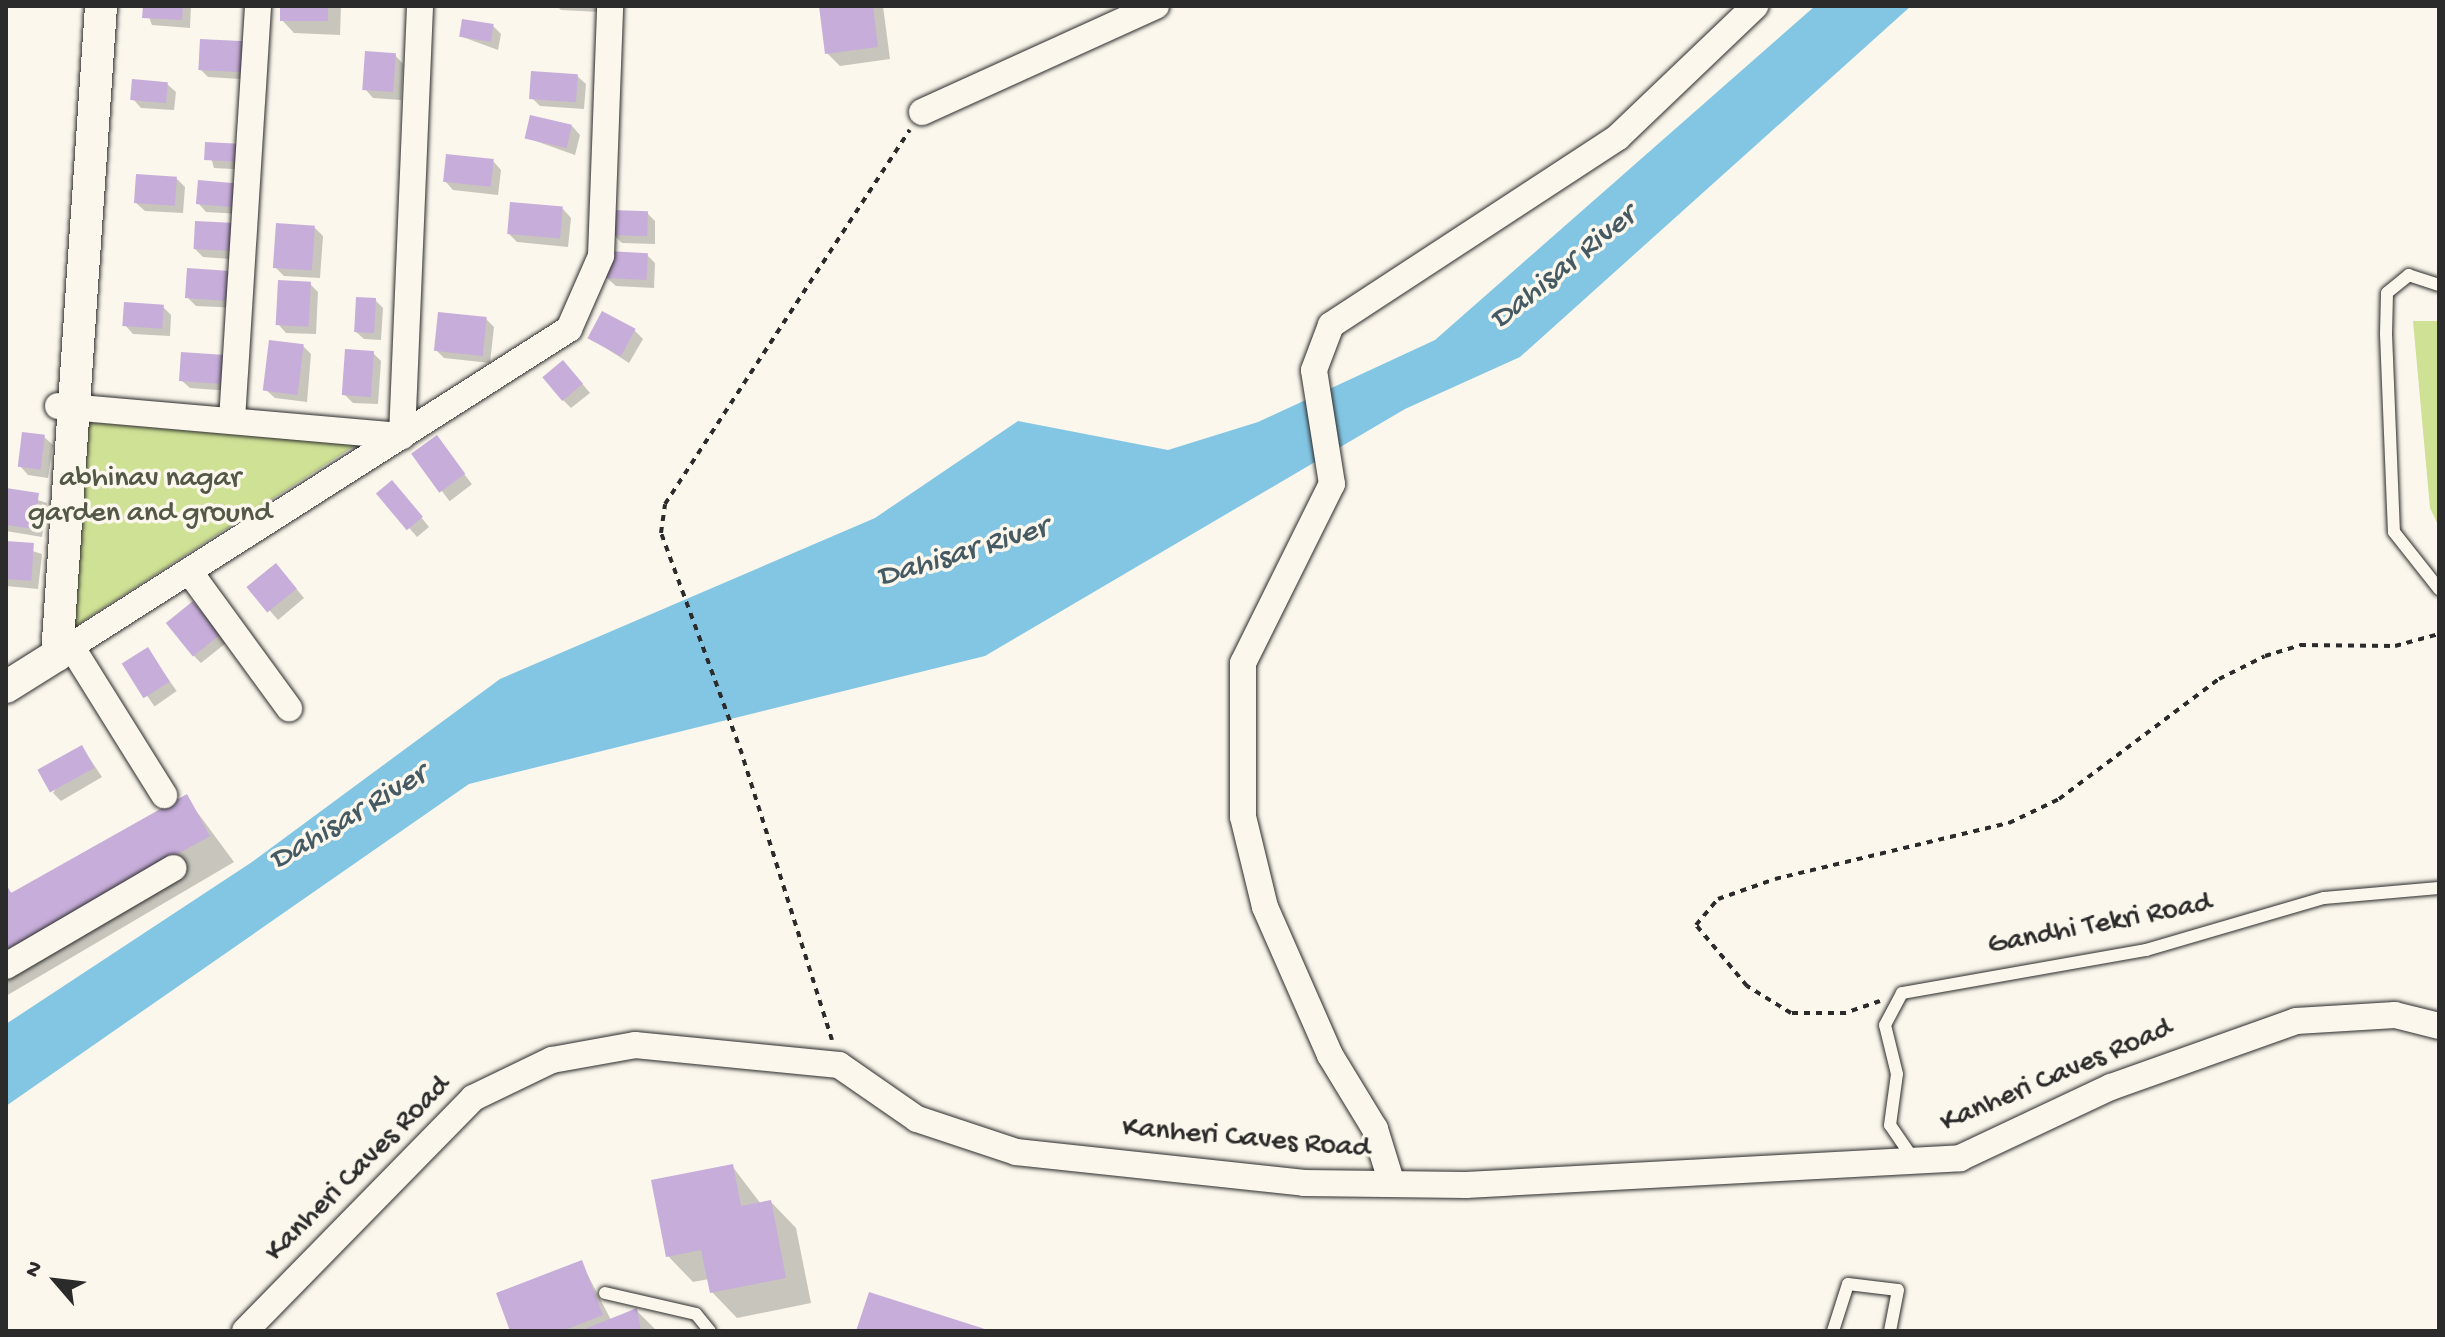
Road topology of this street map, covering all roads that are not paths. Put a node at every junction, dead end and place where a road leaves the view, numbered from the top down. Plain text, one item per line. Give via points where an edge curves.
1 (258, 6) edge
2 (420, 6) edge
3 (610, 6) edge
4 (1156, 6) edge
5 (1755, 6) edge
6 (91, 21) edge
7 (922, 112) road end
8 (2439, 285) edge
9 (66, 406) junction
10 (232, 420) junction
11 (402, 436) junction
12 (189, 571) junction
13 (2439, 589) edge
14 (58, 654) junction
15 (6, 687) edge
16 (289, 708) dead end
17 (164, 795) dead end
18 (174, 868) dead end
19 (2439, 888) edge
20 (6, 966) edge
21 (2439, 1026) edge
22 (1916, 1163) junction
23 (1392, 1184) junction
24 (605, 1293) dead end
25 (245, 1331) edge
26 (710, 1331) edge
27 (1833, 1331) edge
28 (1890, 1331) edge

1 - 10 street
2 - 11 street
3 - 11 street via 601,256 569,329
4 - 7 street
5 - 23 street via 1618,137 1331,325 1314,370 1332,484 1243,663 1243,817 1265,907 1330,1055 1375,1129
6 - 9 street
8 - 13 lane via 2409,275 2387,293 2386,334 2394,532
9 - 10 street
9 - 14 street
10 - 11 street
11 - 12 street
12 - 14 street
12 - 16 street
14 - 15 street
14 - 17 street
18 - 20 street
19 - 22 lane, Gandhi Tekri Road via 2324,898 2146,950 1902,993 1885,1025 1897,1074 1890,1125
21 - 22 street, Kanheri Caves Road via 2395,1015 2296,1021 2111,1087 1960,1158
22 - 23 street, Kanheri Caves Road
23 - 25 street, Kanheri Caves Road via 1304,1183 1016,1152 917,1119 839,1065 635,1045 552,1060 473,1098
24 - 26 lane via 696,1314
27 - 28 lane via 1848,1284 1898,1290

